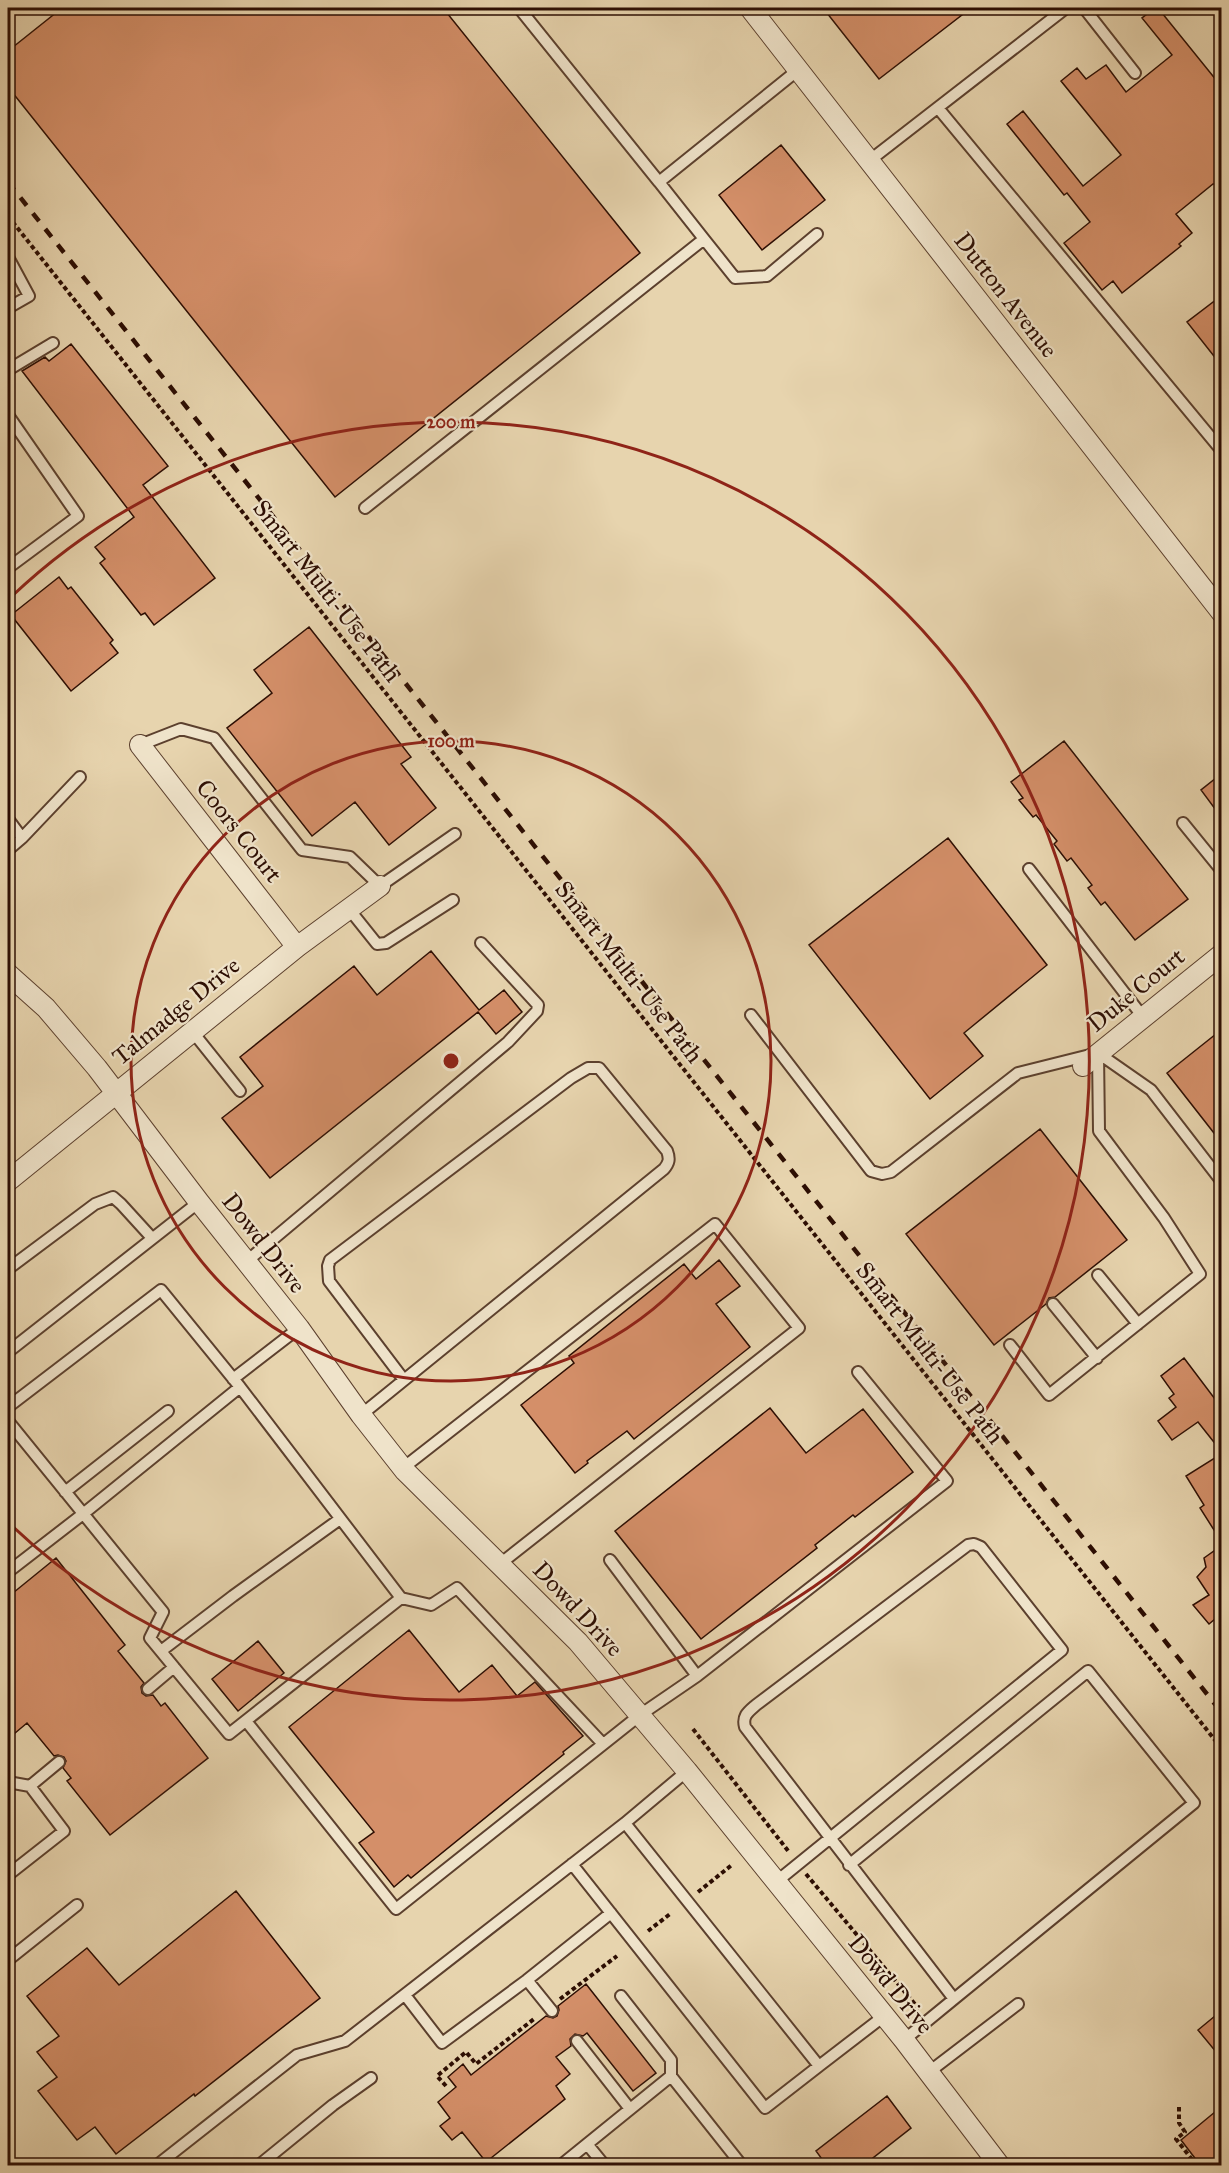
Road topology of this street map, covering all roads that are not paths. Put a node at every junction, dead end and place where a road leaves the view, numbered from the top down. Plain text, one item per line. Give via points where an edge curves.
1 (519, 8) edge
2 (750, 8) edge
3 (1066, 8) edge
4 (1084, 8) edge
5 (798, 70) junction
6 (1134, 74) dead end
7 (938, 108) junction
8 (869, 161) junction
9 (659, 182) junction
10 (817, 234) dead end
11 (704, 239) junction
12 (8, 257) edge
13 (8, 308) edge
14 (53, 343) dead end
15 (8, 370) edge
16 (8, 415) edge
17 (1221, 451) edge
18 (364, 508) dead end
19 (8, 568) edge
20 (1221, 613) edge
21 (140, 745) joint
22 (80, 777) dead end
23 (8, 819) edge
24 (1183, 823) dead end
25 (455, 834) dead end
26 (22, 838) junction
27 (8, 850) edge
28 (1029, 869) dead end
29 (1221, 872) edge
30 (380, 886) junction
31 (453, 900) dead end
32 (349, 909) junction
33 (481, 943) dead end
34 (297, 947) junction
35 (1221, 954) edge
36 (8, 974) edge
37 (751, 1015) dead end
38 (1143, 1017) junction
39 (192, 1031) junction
40 (1098, 1053) junction
41 (1083, 1066) dead end
42 (240, 1091) dead end
43 (115, 1093) junction
44 (8, 1180) edge
45 (1221, 1182) edge
46 (199, 1202) junction
47 (152, 1238) junction
48 (247, 1262) junction
49 (8, 1269) edge
50 (1098, 1275) dead end
51 (1053, 1304) dead end
52 (1138, 1324) junction
53 (299, 1328) junction
54 (1010, 1345) dead end
55 (8, 1352) edge
56 (1097, 1358) junction
57 (858, 1372) dead end
58 (404, 1380) junction
59 (236, 1383) junction
60 (8, 1407) edge
61 (168, 1412) dead end
62 (361, 1415) junction
63 (8, 1421) edge
64 (403, 1468) junction
65 (65, 1491) junction
66 (83, 1514) junction
67 (340, 1519) junction
68 (610, 1560) dead end
69 (500, 1564) junction
70 (8, 1572) edge
71 (401, 1598) junction
72 (161, 1651) junction
73 (174, 1667) junction
74 (697, 1676) junction
75 (148, 1689) dead end
76 (640, 1715) junction
77 (246, 1721) junction
78 (603, 1744) junction
79 (59, 1762) dead end
80 (687, 1771) junction
81 (8, 1782) edge
82 (30, 1786) junction
83 (625, 1823) junction
84 (829, 1839) junction
85 (572, 1864) junction
86 (849, 1865) junction
87 (8, 1875) edge
88 (776, 1882) junction
89 (77, 1905) dead end
90 (611, 1913) junction
91 (8, 1960) edge
92 (527, 1980) junction
93 (405, 1995) junction
94 (621, 1996) dead end
95 (954, 1999) junction
96 (1018, 2004) dead end
97 (552, 2011) dead end
98 (884, 2016) junction
99 (904, 2040) junction
100 (577, 2041) dead end
101 (819, 2066) junction
102 (929, 2072) junction
103 (671, 2076) junction
104 (371, 2078) dead end
105 (630, 2109) junction
106 (587, 2144) junction
107 (156, 2166) edge
108 (258, 2166) edge
109 (560, 2166) edge
110 (605, 2166) edge
111 (736, 2166) edge
112 (1000, 2166) edge

1 - 9 lane
2 - 5 street, Dutton Avenue
3 - 7 lane
4 - 6 lane
5 - 8 street, Dutton Avenue
5 - 9 lane
7 - 8 lane
7 - 17 lane
8 - 20 street, Dutton Avenue
9 - 11 lane
10 - 11 lane via 767,276 735,278
11 - 18 lane
12 - 13 lane via 29,296
14 - 15 lane
16 - 19 lane via 78,516
21 - 30 lane via 181,729 214,738 302,850 350,857
21 - 34 street, Coors Court
22 - 26 lane
23 - 26 lane
24 - 29 lane
25 - 30 lane
26 - 27 lane
28 - 38 lane
30 - 32 street, Talmadge Drive
31 - 32 lane via 386,943 377,944
32 - 34 street, Talmadge Drive
33 - 48 lane via 538,1005 537,1011 508,1042
34 - 39 street, Talmadge Drive
35 - 38 street, Duke Court
36 - 43 street, Dowd Drive via 46,1008
37 - 40 lane via 871,1171 882,1174 904,1164 1018,1073
38 - 40 street, Duke Court
39 - 42 lane
39 - 43 street, Talmadge Drive
40 - 41 street, Duke Court
40 - 45 lane via 1151,1090
40 - 52 lane via 1099,1131 1200,1274
43 - 44 street, Talmadge Drive
43 - 46 street, Dowd Drive
46 - 47 lane
46 - 48 street, Dowd Drive
47 - 49 lane via 113,1197 95,1204
47 - 55 lane
48 - 53 street, Dowd Drive
50 - 52 lane
51 - 56 lane
52 - 56 lane
53 - 59 lane
53 - 62 street, Dowd Drive
54 - 56 lane via 1049,1395
57 - 74 lane via 947,1481
58 - 58 lane via 668,1163 667,1151 599,1068 588,1068 571,1078 330,1260 329,1281
58 - 62 lane
59 - 60 lane via 161,1290
59 - 66 lane
59 - 67 lane
61 - 65 lane
62 - 64 street, Dowd Drive
63 - 65 lane
64 - 69 street, Dowd Drive
64 - 69 lane via 715,1224 799,1328
65 - 66 lane
66 - 70 lane
66 - 72 lane via 163,1612 150,1638
67 - 71 lane
67 - 72 lane
68 - 74 lane
69 - 76 street, Dowd Drive via 578,1642
71 - 77 lane
71 - 78 lane via 431,1605 457,1588
72 - 73 lane
73 - 75 lane
73 - 77 lane via 229,1734
74 - 76 lane
76 - 78 lane
76 - 80 street, Dowd Drive
77 - 78 lane via 396,1909
79 - 82 lane
80 - 83 lane
80 - 88 street, Dowd Drive
81 - 82 lane
82 - 87 lane via 64,1830
83 - 85 lane
83 - 101 lane
84 - 84 lane via 1062,1650 981,1547 968,1545 745,1714 745,1727
84 - 86 lane
84 - 88 lane
85 - 90 lane
85 - 93 lane
86 - 95 lane
86 - 95 lane via 1088,1671 1194,1803
88 - 98 street, Dowd Drive
89 - 91 lane
90 - 92 lane
90 - 101 lane via 765,2108
92 - 93 lane via 442,2043
92 - 97 lane
93 - 107 lane via 345,2041 297,2055
94 - 103 lane via 671,2060
95 - 99 lane
96 - 102 lane
98 - 99 street, Dowd Drive
98 - 101 lane
99 - 102 street, Dowd Drive
100 - 105 lane
102 - 112 street, Dowd Drive
103 - 105 lane
103 - 111 lane via 740,2163
104 - 108 lane
105 - 106 lane
106 - 109 lane
106 - 110 lane

